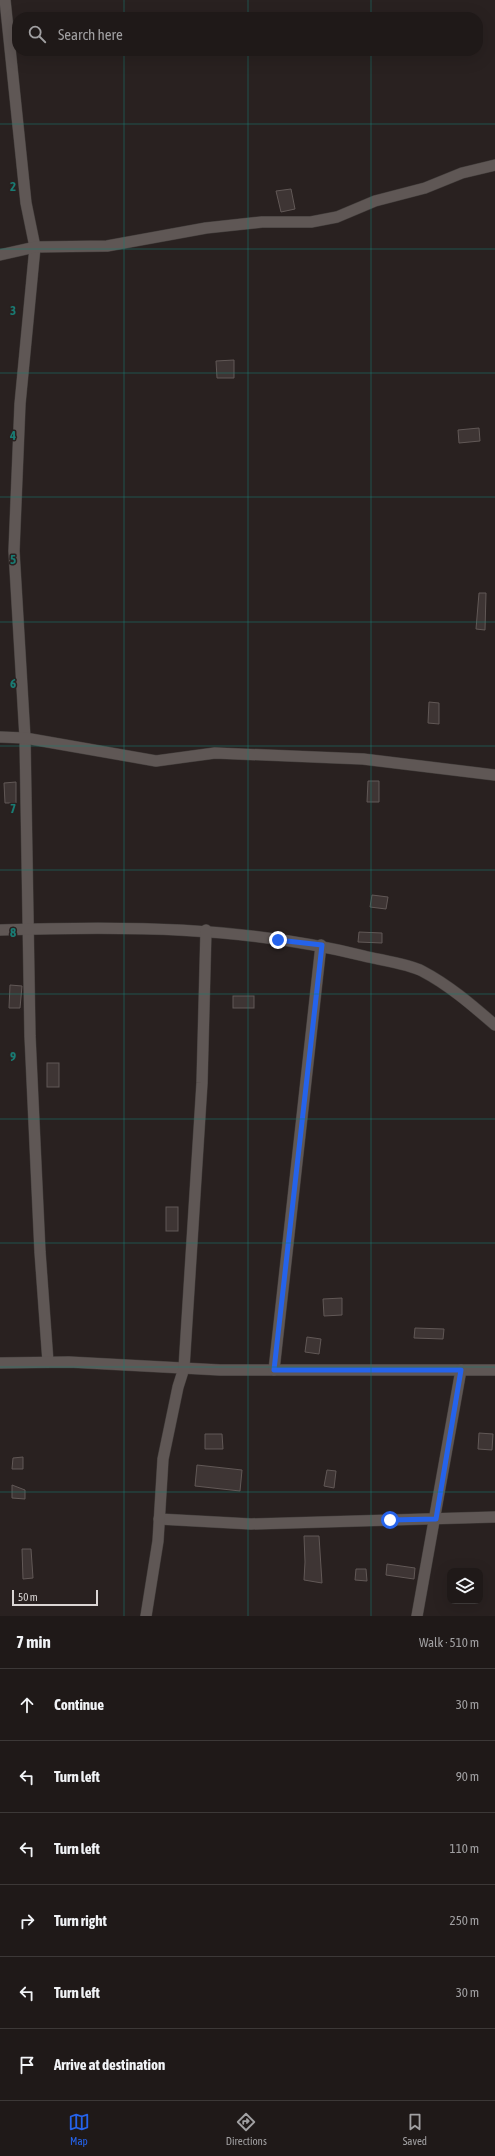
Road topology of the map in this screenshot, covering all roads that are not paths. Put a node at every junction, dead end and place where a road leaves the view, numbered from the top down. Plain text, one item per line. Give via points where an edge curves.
1 (5, 0) edge
2 (495, 165) edge
3 (35, 247) junction
4 (0, 255) edge
5 (0, 736) edge
6 (24, 738) junction
7 (495, 774) edge
8 (28, 929) junction
9 (0, 930) edge
10 (206, 930) junction
11 (322, 945) junction
12 (495, 1025) edge
13 (0, 1362) edge
14 (48, 1362) junction
15 (184, 1368) junction
16 (274, 1370) junction
17 (461, 1370) junction
18 (495, 1370) edge
19 (495, 1517) edge
20 (159, 1519) junction
21 (436, 1519) junction
22 (146, 1616) edge
23 (417, 1616) edge

1 - 3 street via 26,203
2 - 3 street via 375,201 337,217 311,222 262,222 206,228 107,246
3 - 4 street
3 - 6 street via 20,404 14,551
5 - 6 street
6 - 7 street via 156,761 215,753 363,759
6 - 8 street
8 - 9 street
8 - 10 street via 88,927
8 - 14 street via 31,1059
10 - 11 street
10 - 15 street via 202,1083
11 - 12 street via 422,970 471,1003
11 - 16 street
13 - 14 street
14 - 15 street
15 - 16 street
15 - 20 street via 164,1453
16 - 17 street
17 - 18 street
17 - 21 street
19 - 21 street
20 - 21 street via 251,1524
20 - 22 street
21 - 23 street

